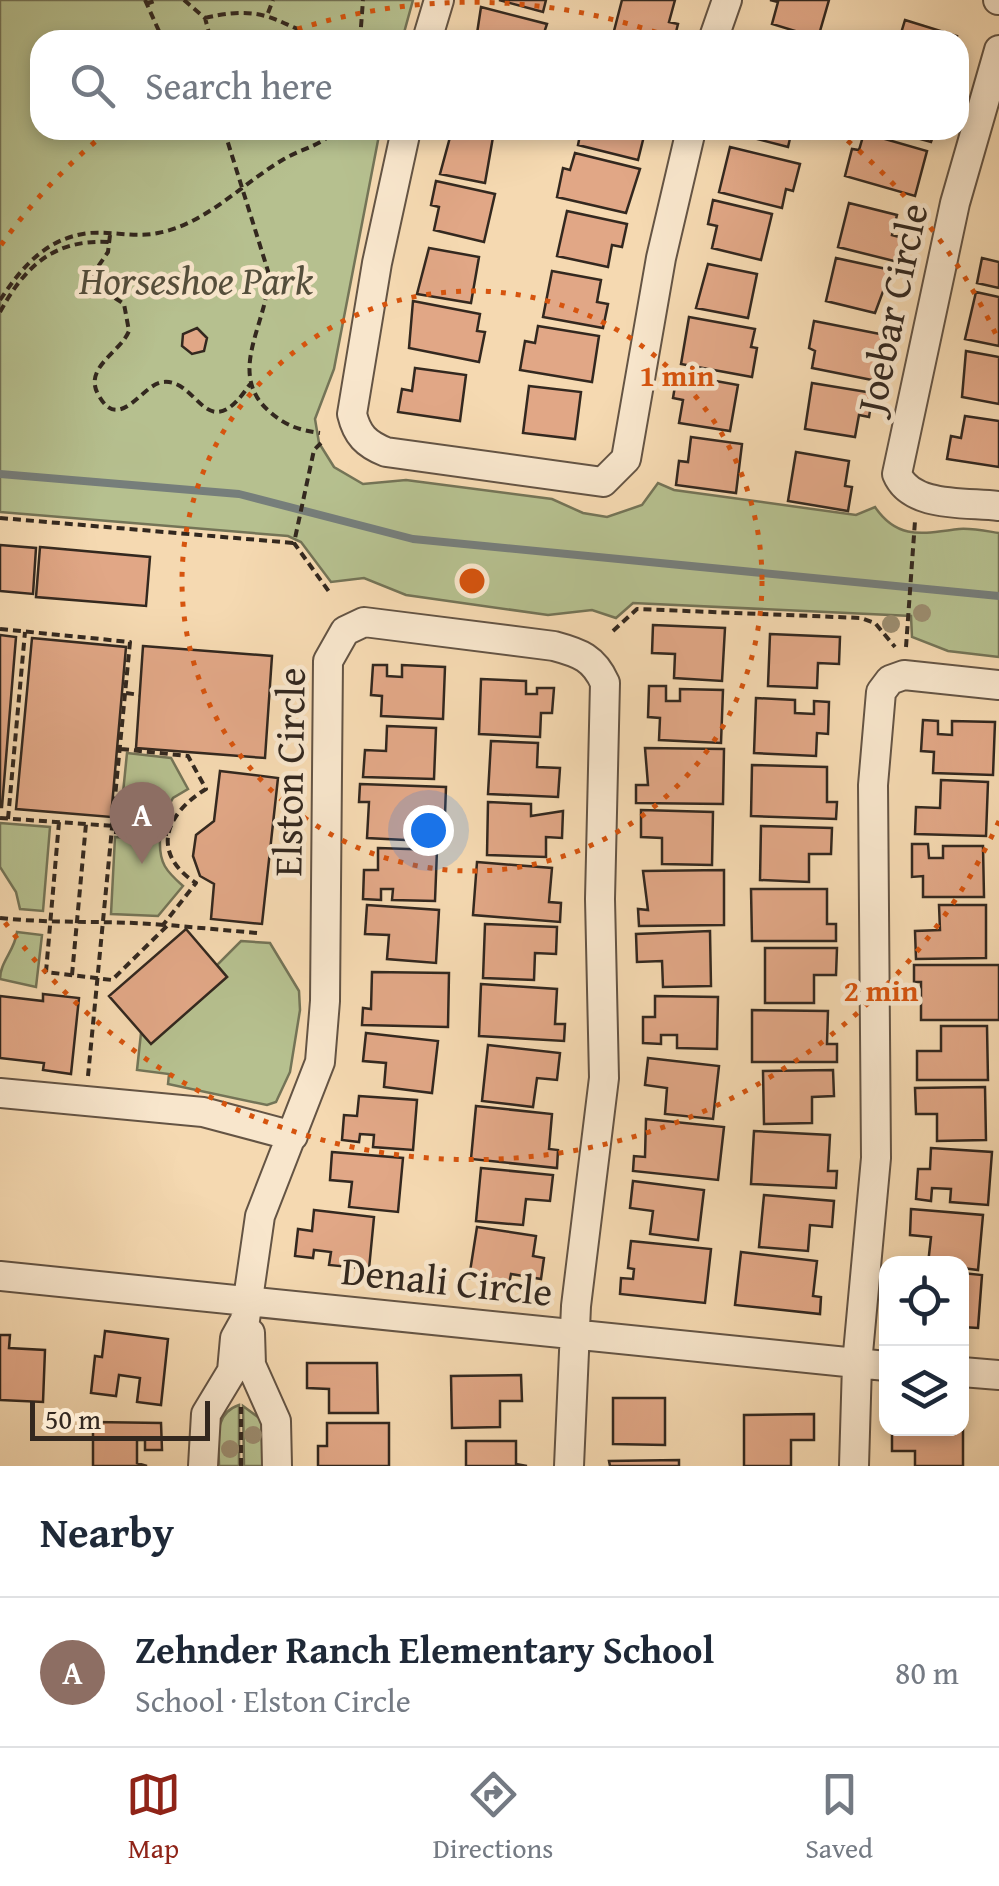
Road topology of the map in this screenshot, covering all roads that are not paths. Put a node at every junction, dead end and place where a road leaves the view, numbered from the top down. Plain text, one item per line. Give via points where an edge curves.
1 (439, 0) edge
2 (727, 0) edge
3 (430, 30) edge
4 (716, 30) edge
5 (999, 50) edge
6 (404, 140) edge
7 (689, 140) edge
8 (999, 506) edge
9 (999, 684) edge
10 (0, 1093) edge
11 (294, 1136) junction
12 (0, 1276) edge
13 (246, 1310) junction
14 (574, 1334) junction
15 (857, 1364) junction
16 (879, 1366) edge
17 (969, 1373) edge
18 (999, 1375) edge
19 (203, 1466) edge
20 (277, 1466) edge
21 (569, 1466) edge
22 (854, 1466) edge

1 - 3 street
2 - 4 street
5 - 8 street, Joebar Circle via 955,203 896,474 916,496
6 - 7 street via 358,376 356,432 386,452 603,482 626,459
9 - 15 street via 904,675 881,692 873,785 876,1158
10 - 11 street via 203,1112
11 - 13 street, Elston Circle via 260,1216
11 - 14 street, Elston Circle via 322,1047 333,645 364,622 388,622 581,653 597,664 605,683 604,1078
12 - 13 street, Denali Circle
13 - 14 street, Denali Circle
13 - 19 street via 234,1338 232,1371 206,1414
13 - 20 street via 252,1365 276,1422
14 - 15 street, Denali Circle
14 - 21 street
15 - 16 street, Denali Circle
15 - 22 street
17 - 18 street

